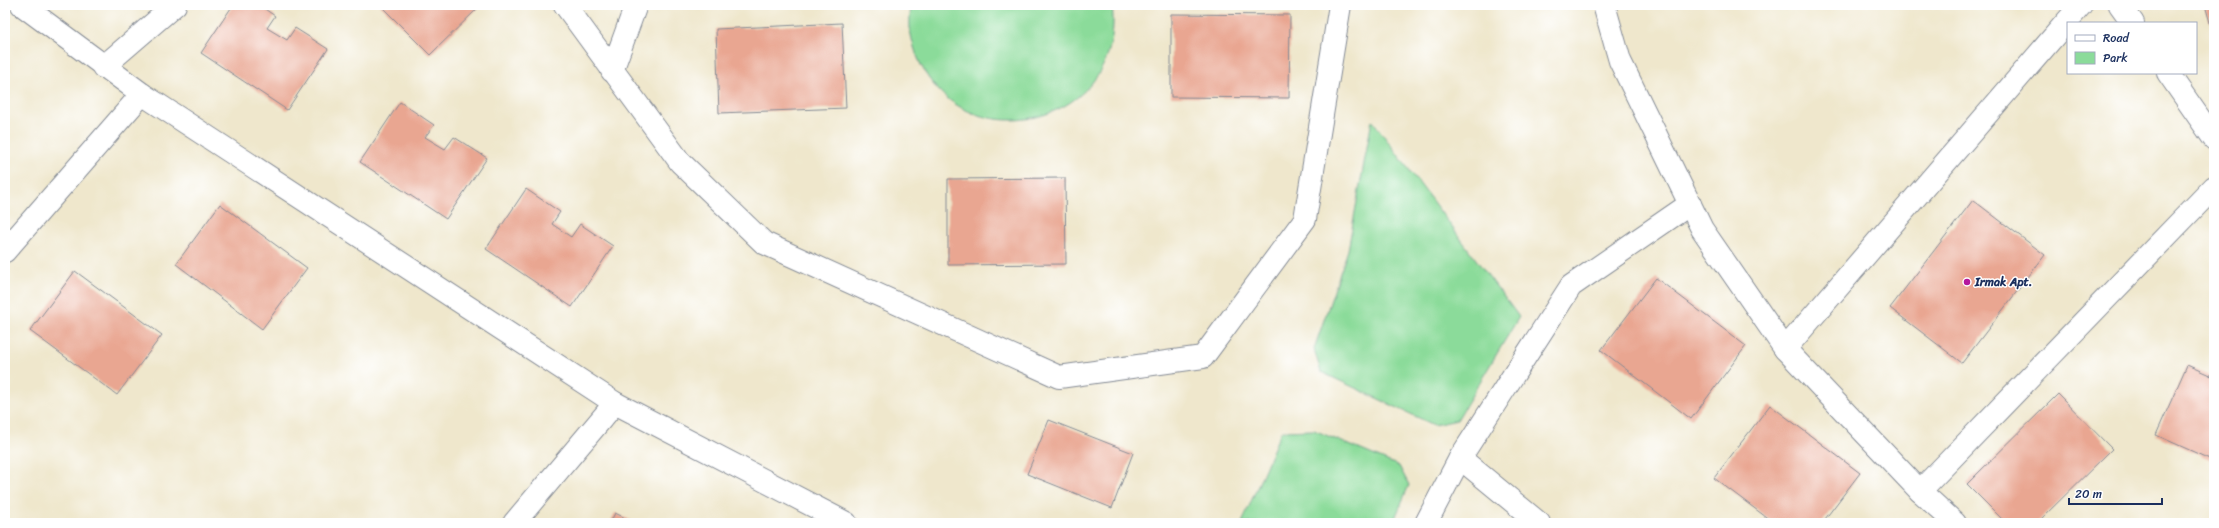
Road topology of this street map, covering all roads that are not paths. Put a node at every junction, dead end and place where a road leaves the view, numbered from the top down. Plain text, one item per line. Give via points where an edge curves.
1 (22, 5) edge
2 (175, 5) edge
3 (565, 5) edge
4 (636, 5) edge
5 (1340, 5) edge
6 (1604, 5) edge
7 (2081, 5) edge
8 (2120, 5) edge
9 (2132, 22) edge
10 (103, 67) junction
11 (612, 71) junction
12 (2169, 74) edge
13 (142, 94) junction
14 (2214, 139) edge
15 (2214, 186) edge
16 (1690, 204) junction
17 (5, 251) edge
18 (1785, 349) junction
19 (615, 403) junction
20 (1460, 458) junction
21 (1920, 491) junction
22 (514, 523) edge
23 (846, 523) edge
24 (1426, 523) edge
25 (1538, 523) edge
26 (1955, 523) edge

1 - 10 street
2 - 10 street
3 - 11 street
4 - 11 street
5 - 11 street via 1305,219 1202,357 1059,377 764,243 680,162
6 - 16 street via 1620,61
7 - 18 street
8 - 9 street
10 - 13 street
12 - 14 street
13 - 17 street
13 - 19 street
15 - 21 street
16 - 18 street via 1702,229
16 - 20 street via 1571,286
18 - 21 street
19 - 22 street
19 - 23 street
20 - 24 street
20 - 25 street
21 - 26 street

